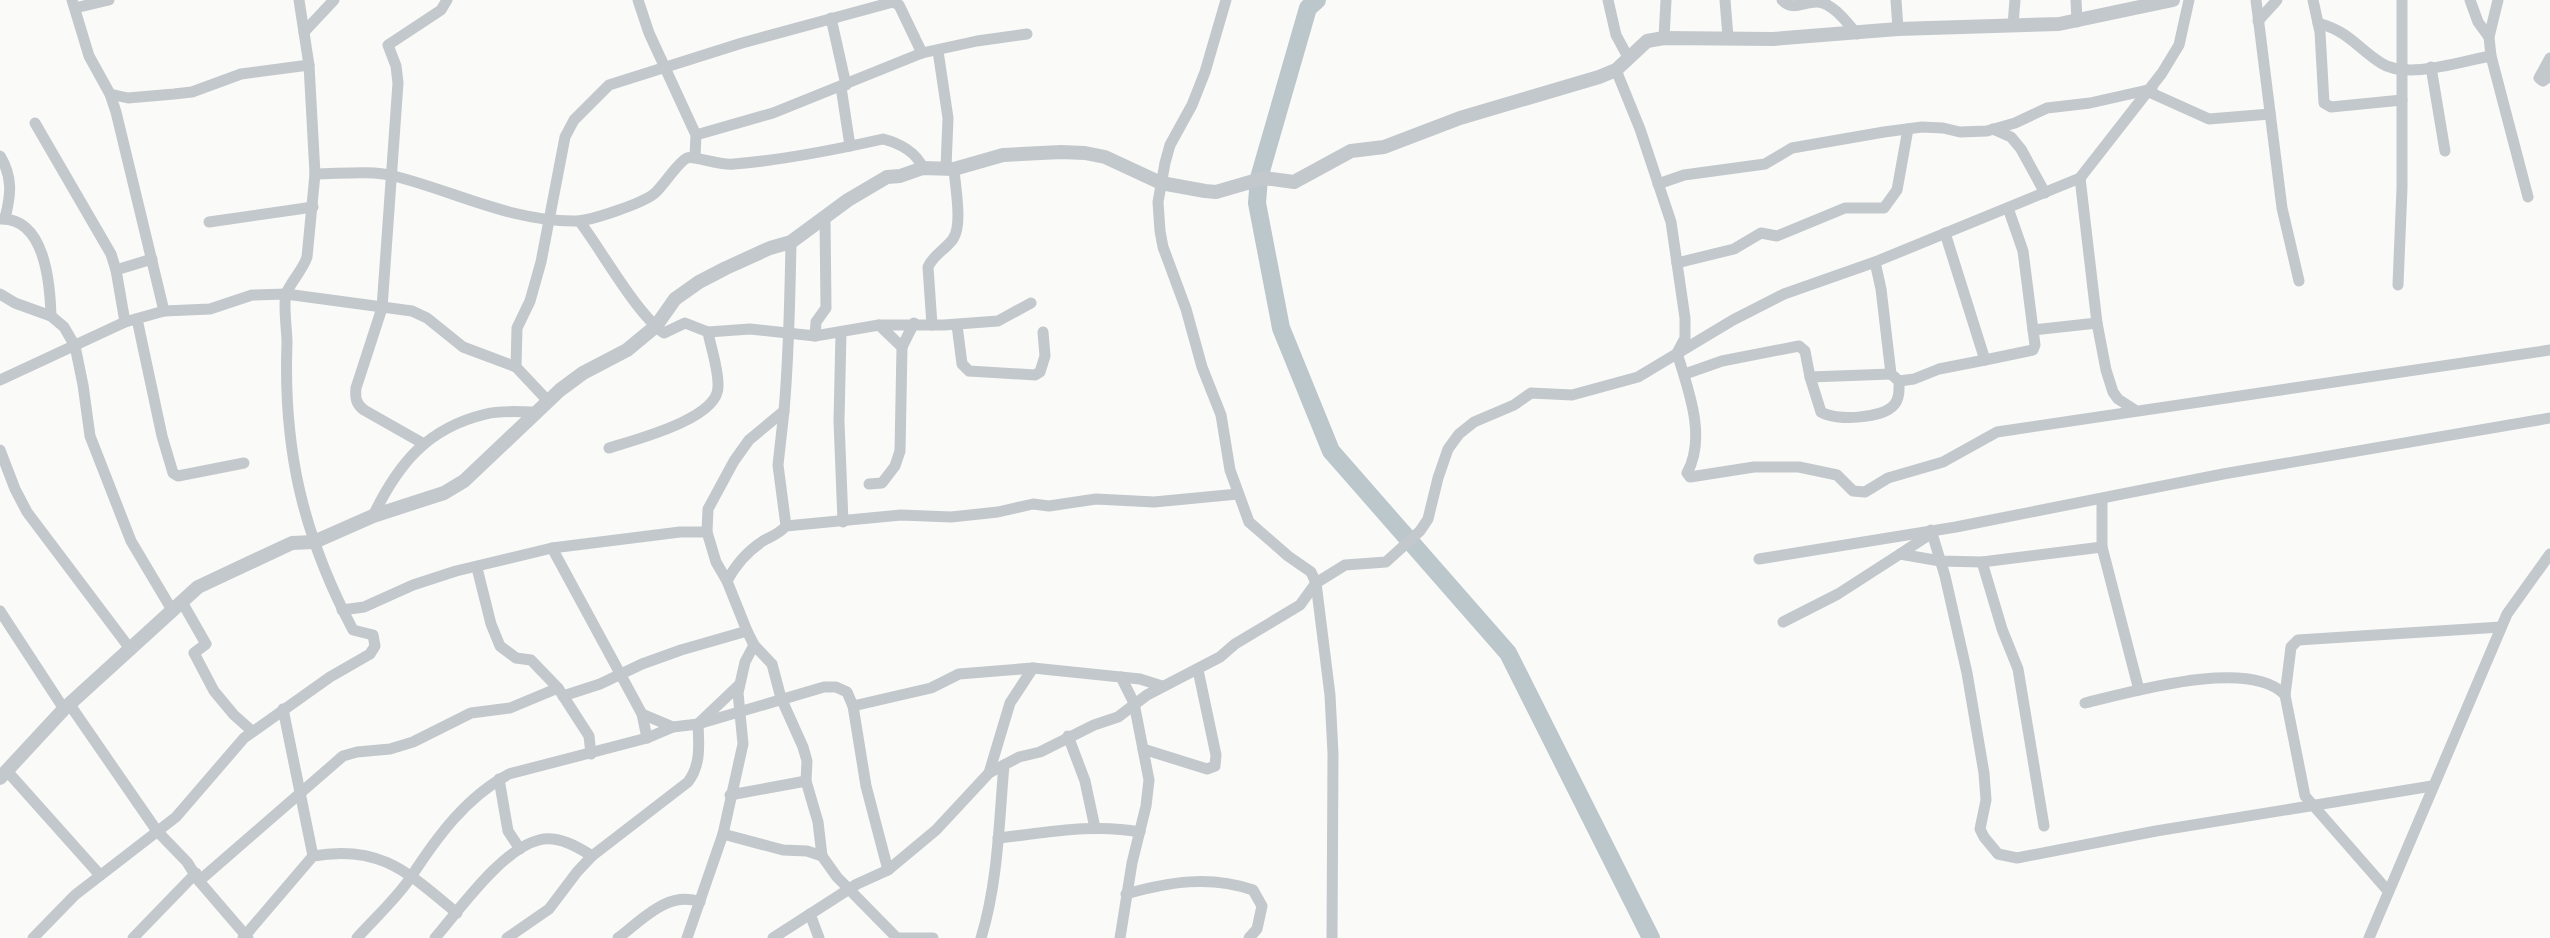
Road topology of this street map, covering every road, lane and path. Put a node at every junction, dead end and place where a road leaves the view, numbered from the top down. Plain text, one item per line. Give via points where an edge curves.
1 (109, 0) edge
2 (299, 0) edge
3 (334, 0) edge
4 (447, 0) edge
5 (638, 0) edge
6 (1226, 0) edge
7 (1608, 0) edge
8 (1666, 0) edge
9 (1725, 0) edge
10 (1782, 0) edge
11 (1896, 0) edge
12 (2015, 0) edge
13 (2076, 0) edge
14 (2173, 0) edge
15 (2189, 0) edge
16 (2256, 0) edge
17 (2277, 0) edge
18 (2313, 0) edge
19 (2402, 0) edge
20 (2470, 0) edge
21 (2498, 0) edge
22 (74, 4) edge
23 (2140, 4) edge
24 (831, 18) junction
25 (2258, 21) junction
26 (2077, 22) junction
27 (2318, 23) junction
28 (2013, 25) junction
29 (1898, 29) junction
30 (304, 32) junction
31 (1027, 34) dead end
32 (1857, 34) junction
33 (1728, 37) junction
34 (2489, 37) junction
35 (1664, 38) junction
36 (938, 51) junction
37 (922, 53) junction
38 (2491, 56) junction
39 (2550, 58) edge
40 (1629, 59) junction
41 (309, 65) junction
42 (2431, 67) junction
43 (666, 69) junction
44 (1616, 70) junction
45 (2403, 71) junction
46 (2550, 76) edge
47 (844, 86) junction
48 (2151, 90) junction
49 (110, 94) junction
50 (128, 98) junction
51 (2402, 100) junction
52 (116, 112) junction
53 (2270, 114) junction
54 (35, 123) dead end
55 (1908, 129) junction
56 (1993, 129) junction
57 (696, 135) junction
58 (850, 146) junction
59 (2445, 151) dead end
60 (0, 156) edge
61 (695, 156) junction
62 (923, 168) junction
63 (950, 168) junction
64 (315, 174) junction
65 (391, 175) junction
66 (2080, 178) junction
67 (1161, 183) junction
68 (1658, 184) junction
69 (2045, 193) junction
70 (2528, 197) dead end
71 (313, 207) junction
72 (2008, 208) junction
73 (3, 218) edge
74 (825, 218) junction
75 (548, 221) junction
76 (209, 222) dead end
77 (580, 222) junction
78 (1945, 233) junction
79 (791, 242) junction
80 (152, 259) junction
81 (1875, 262) junction
82 (1677, 263) junction
83 (116, 270) junction
84 (2299, 281) dead end
85 (2398, 285) dead end
86 (0, 294) edge
87 (286, 294) junction
88 (1031, 303) dead end
89 (382, 308) junction
90 (164, 311) junction
91 (51, 316) junction
92 (131, 320) junction
93 (914, 323) junction
94 (2097, 323) junction
95 (879, 325) junction
96 (932, 325) junction
97 (957, 325) junction
98 (656, 326) junction
99 (2033, 330) junction
100 (708, 332) junction
101 (841, 332) junction
102 (1043, 332) dead end
103 (789, 334) junction
104 (815, 336) junction
105 (75, 346) junction
106 (902, 347) junction
107 (2550, 350) edge
108 (1677, 353) junction
109 (1985, 360) junction
110 (516, 367) junction
111 (1685, 374) junction
112 (1810, 377) junction
113 (1895, 378) junction
114 (0, 380) edge
115 (548, 401) junction
116 (2135, 410) junction
117 (784, 411) junction
118 (536, 412) junction
119 (2550, 418) edge
120 (424, 444) junction
121 (609, 448) dead end
122 (0, 450) edge
123 (244, 463) dead end
124 (869, 484) dead end
125 (1238, 494) junction
126 (2102, 499) junction
127 (373, 516) junction
128 (843, 522) junction
129 (786, 526) junction
130 (707, 532) junction
131 (1931, 532) junction
132 (314, 542) junction
133 (2102, 547) junction
134 (552, 548) junction
135 (1900, 554) junction
136 (2550, 554) edge
137 (1759, 559) dead end
138 (738, 560) junction
139 (1940, 561) junction
140 (716, 562) junction
141 (1982, 562) junction
142 (477, 568) junction
143 (727, 581) junction
144 (1316, 583) junction
145 (177, 606) junction
146 (364, 607) junction
147 (342, 610) junction
148 (0, 611) edge
149 (1783, 622) dead end
150 (2501, 627) junction
151 (353, 630) junction
152 (747, 631) junction
153 (754, 645) junction
154 (131, 650) junction
155 (1033, 668) junction
156 (1198, 670) junction
157 (620, 674) junction
158 (1121, 677) junction
159 (739, 685) junction
160 (1162, 686) junction
161 (2139, 690) junction
162 (561, 692) junction
163 (2285, 695) junction
164 (781, 698) junction
165 (1134, 703) junction
166 (2085, 703) dead end
167 (853, 706) junction
168 (67, 707) junction
169 (283, 709) junction
170 (739, 713) junction
171 (642, 714) junction
172 (698, 724) junction
173 (673, 727) junction
174 (252, 731) junction
175 (1068, 736) junction
176 (647, 738) junction
177 (1143, 749) junction
178 (591, 754) junction
179 (1004, 765) junction
180 (989, 773) junction
181 (4, 775) edge
182 (499, 779) junction
183 (806, 781) junction
184 (2432, 786) junction
185 (299, 794) junction
186 (730, 795) junction
187 (2311, 806) junction
188 (2044, 826) dead end
189 (1095, 828) junction
190 (157, 831) junction
191 (1140, 832) junction
192 (723, 834) junction
193 (998, 838) junction
194 (520, 849) junction
195 (313, 856) junction
196 (592, 856) junction
197 (822, 856) junction
198 (888, 870) junction
199 (99, 874) junction
200 (412, 876) junction
201 (198, 877) junction
202 (848, 889) junction
203 (2388, 891) junction
204 (1126, 894) junction
205 (700, 902) junction
206 (457, 913) junction
207 (810, 914) junction
208 (40, 935) edge
209 (245, 937) edge
210 (133, 938) edge
211 (357, 938) edge
212 (435, 938) edge
213 (507, 938) edge
214 (618, 938) edge
215 (687, 938) edge
216 (773, 938) edge
217 (819, 938) edge
218 (897, 938) edge
219 (933, 938) edge
220 (981, 938) edge
221 (1120, 938) edge
222 (1249, 938) edge
223 (1332, 938) edge
224 (2369, 938) edge

1 - 22 street
2 - 30 street
3 - 30 street
4 - 65 street via 441,10 388,45 398,83
5 - 43 street
6 - 67 street via 1205,72 1170,145
7 - 40 street via 1616,35
8 - 35 street
9 - 33 street
10 - 32 street via 1793,6 1827,5
11 - 29 street
12 - 28 street
13 - 26 street
14 - 23 street
15 - 48 street via 2179,45
16 - 25 street
17 - 25 street
18 - 27 street
19 - 45 street
20 - 34 street
21 - 34 street
22 - 49 street via 89,56
23 - 26 street
24 - 37 street via 893,2
24 - 43 street
24 - 47 street
25 - 53 street
26 - 28 street
27 - 45 street via 2353,39 2383,65
27 - 51 street via 2324,103 2331,107
28 - 29 street
29 - 32 street
30 - 41 street
31 - 36 street
32 - 33 street
33 - 35 street
34 - 38 street
35 - 40 street via 1647,41
36 - 37 street
36 - 63 street
37 - 47 street
38 - 42 street
38 - 70 street
39 - 46 street via 2539,78
40 - 44 street
41 - 50 street via 241,74 192,92
41 - 64 street
42 - 45 street
42 - 59 street
43 - 57 street
43 - 75 street via 609,85 574,120 565,137
44 - 67 street via 1384,147 1351,151 1294,182 1260,179 1216,192
44 - 68 street
45 - 51 street
47 - 57 street
47 - 58 street
48 - 53 street via 2209,119
48 - 56 street via 2047,108
48 - 66 street
49 - 50 street
49 - 52 street
50 - 52 street
51 - 85 street
52 - 80 street
53 - 84 street via 2282,208
54 - 83 street
55 - 56 street
55 - 68 street via 1792,148 1765,164 1684,175
55 - 82 street via 1897,190 1884,208 1845,208 1777,236 1761,233 1734,249
56 - 69 street via 2021,149
57 - 61 street
58 - 61 street via 721,166
58 - 62 street via 892,141 918,157
60 - 73 street via 10,177
61 - 77 street via 683,160 652,196
62 - 63 street
62 - 74 street via 869,186
63 - 67 street via 1003,155 1085,153
63 - 96 street via 958,229 928,267
64 - 65 street
64 - 71 street
65 - 75 street
65 - 89 street
66 - 69 street
66 - 94 street
67 - 125 street via 1163,247 1221,415
68 - 82 street
69 - 72 street
71 - 76 street
71 - 87 street via 307,257
72 - 78 street
72 - 99 street via 2023,251
73 - 91 street via 18,221 33,234 47,278
74 - 79 street
74 - 104 street via 826,308 816,322
75 - 77 street
75 - 110 street via 530,301 517,328
77 - 98 street
78 - 81 street
78 - 109 street
79 - 98 street via 699,282 675,299
79 - 103 street
80 - 83 street
80 - 90 street
81 - 108 street via 1784,294
81 - 113 street
82 - 108 street via 1685,318 1685,338
83 - 92 street
86 - 91 street
87 - 89 street
87 - 90 street via 252,295 210,309
87 - 132 street via 290,449
88 - 97 street via 1004,319
89 - 110 street via 412,311 463,347
89 - 120 street via 355,398 364,410
90 - 92 street
91 - 105 street
92 - 105 street
92 - 123 street via 173,473
93 - 95 street
93 - 96 street
93 - 106 street
94 - 99 street
94 - 116 street via 2113,392
95 - 101 street
95 - 106 street
96 - 97 street
97 - 102 street via 962,364 969,371 1035,375 1045,356
98 - 100 street via 664,333 685,323
98 - 115 street
99 - 109 street via 2033,350
100 - 103 street via 750,329
100 - 121 street via 719,388 716,399 688,419
101 - 104 street
101 - 128 street
103 - 104 street
103 - 117 street
105 - 114 street
105 - 145 street via 90,436 131,541
106 - 124 street via 899,455 882,483
107 - 116 street
108 - 111 street
108 - 144 street via 1638,377 1572,395 1531,393 1474,422 1448,449 1420,531 1386,562 1345,565
109 - 113 street via 1914,379
110 - 115 street
111 - 112 street via 1799,346
111 - 116 street via 1696,442 1690,477 1754,467 1799,467 1837,475 1858,492 1943,462 1997,432
112 - 113 street
112 - 113 street via 1821,412 1831,416 1885,412 1899,398
115 - 118 street
117 - 129 street via 778,465
117 - 130 street via 749,440 734,461 708,509
118 - 120 street via 489,413
118 - 127 street via 464,481 444,493
119 - 126 street
120 - 127 street via 391,480
122 - 154 street via 27,512
125 - 128 street via 1154,502 1096,499 951,517 901,515
125 - 144 street via 1249,522 1311,572
126 - 131 street
126 - 133 street
127 - 132 street
128 - 129 street
129 - 138 street
130 - 134 street
130 - 140 street
131 - 135 street
131 - 137 street
131 - 139 street
132 - 145 street via 292,543 198,587
132 - 147 street
133 - 141 street
133 - 161 street
134 - 142 street
134 - 157 street
135 - 139 street
135 - 149 street
136 - 150 street
138 - 140 street
138 - 143 street
139 - 141 street
139 - 187 street via 1984,773 1980,829 1998,854 2017,858
140 - 143 street
141 - 188 street via 2018,669
142 - 146 street via 413,585
142 - 162 street via 500,646 516,658 531,660
143 - 152 street
144 - 156 street via 1300,605
144 - 223 street via 1332,739
145 - 154 street
145 - 174 street via 206,644 194,653 214,691
146 - 147 street
146 - 151 street
147 - 151 street
148 - 168 street
150 - 163 street via 2298,640 2291,647
150 - 184 street
151 - 169 street via 373,635 370,654
152 - 153 street
152 - 157 street
153 - 159 street
153 - 164 street via 772,664
154 - 168 street
155 - 158 street
155 - 167 street via 959,674 931,688
155 - 180 street via 1010,703
156 - 160 street
156 - 177 street via 1215,766 1207,769
157 - 162 street
157 - 171 street
158 - 160 street
158 - 165 street
159 - 170 street
159 - 172 street
160 - 165 street
161 - 163 street via 2238,676 2273,684
161 - 166 street
162 - 178 street via 589,736
162 - 185 street via 471,713 413,742 351,753
163 - 187 street
164 - 167 street via 836,687 847,692
164 - 170 street
164 - 183 street via 803,747
165 - 175 street via 1118,717
165 - 177 street
167 - 198 street
168 - 181 street
168 - 190 street
169 - 174 street
169 - 185 street
170 - 172 street
170 - 186 street via 743,744
171 - 173 street
171 - 176 street
172 - 173 street
172 - 196 street via 698,761 688,782
173 - 176 street
174 - 190 street via 176,817
175 - 179 street
175 - 189 street
176 - 178 street
177 - 191 street via 1149,780
178 - 182 street
179 - 180 street
179 - 193 street
180 - 198 street via 936,830
181 - 199 street
182 - 194 street via 508,831
182 - 200 street via 448,823
183 - 186 street
183 - 197 street
184 - 187 street
184 - 203 street
185 - 195 street
185 - 201 street
186 - 192 street
187 - 203 street
189 - 191 street
189 - 193 street
190 - 199 street
190 - 201 street
191 - 204 street
192 - 197 street
192 - 205 street
193 - 220 street
194 - 196 street via 552,839
194 - 206 street
195 - 200 street via 366,855
195 - 209 street
196 - 213 street via 549,909
197 - 202 street
198 - 202 street
199 - 208 street
200 - 206 street
200 - 211 street
201 - 209 street
201 - 210 street
202 - 207 street
202 - 218 street
203 - 224 street
204 - 221 street
204 - 222 street via 1181,881 1232,882 1253,890 1262,906 1257,929
205 - 214 street via 679,897 664,903
205 - 215 street
206 - 212 street
207 - 216 street
207 - 217 street
218 - 219 street

